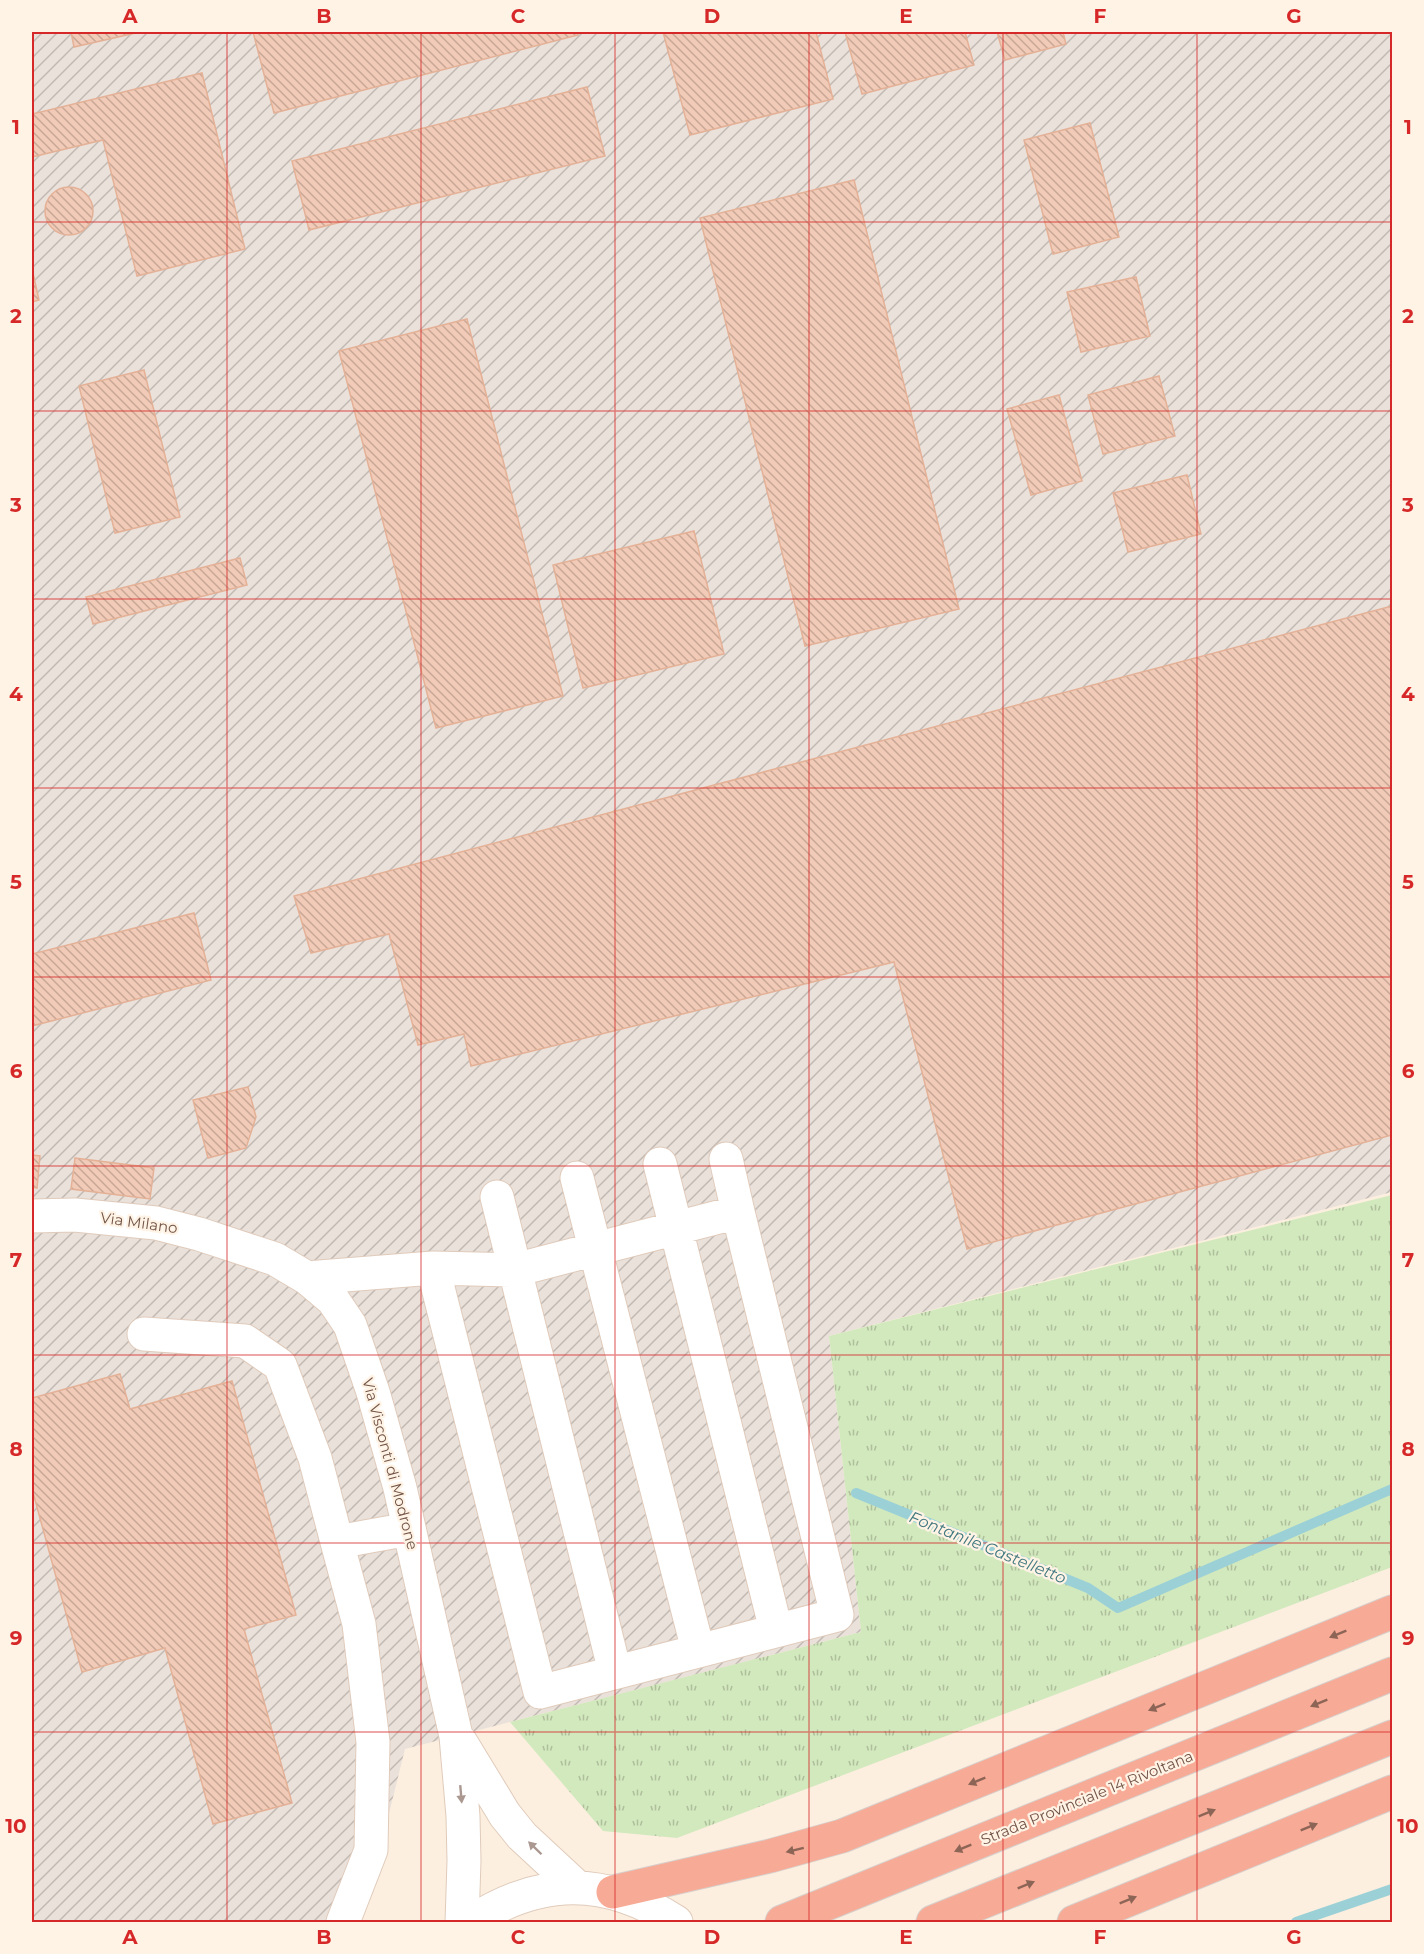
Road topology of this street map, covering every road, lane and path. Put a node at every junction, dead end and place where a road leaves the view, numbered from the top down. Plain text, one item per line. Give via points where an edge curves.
1 (726, 1159) dead end
2 (660, 1164) dead end
3 (577, 1178) dead end
4 (497, 1197) dead end
5 (738, 1212) junction
6 (32, 1216) edge
7 (676, 1228) junction
8 (243, 1248) joint
9 (596, 1249) junction
10 (433, 1268) junction
11 (515, 1270) junction
12 (307, 1278) junction
13 (144, 1334) dead end
14 (409, 1529) junction
15 (337, 1542) junction
16 (1392, 1612) edge
17 (776, 1630) junction
18 (698, 1650) junction
19 (615, 1672) junction
20 (1392, 1674) edge
21 (456, 1736) junction
22 (1392, 1737) edge
23 (1392, 1792) edge
24 (578, 1888) junction
25 (612, 1892) junction
26 (343, 1923) edge
27 (462, 1923) edge
28 (471, 1923) edge
29 (676, 1923) edge
30 (782, 1923) edge
31 (933, 1923) edge
32 (1074, 1923) edge

1 - 5 street
2 - 7 street
3 - 9 street
4 - 11 street
5 - 7 street
5 - 17 street via 837,1615
6 - 8 street, Via Milano via 75,1215 156,1223
7 - 9 street
7 - 17 street
8 - 12 street, Via Visconti di Modrone via 275,1259
9 - 11 street
9 - 18 street
10 - 11 street
10 - 12 street
10 - 19 street via 540,1692
11 - 19 street
12 - 14 street, Via Visconti di Modrone via 333,1300 350,1325 373,1392
13 - 15 street via 245,1341 280,1365 315,1458
14 - 15 street
14 - 21 street, Via Visconti di Modrone
15 - 26 street via 359,1624 373,1742 371,1850
16 -> 25 highway via 842,1836
17 - 18 street
18 - 19 street
20 -> 30 highway, Strada Provinciale 14 Rivoltana
24 -> 21 street, Via Visconti di Modrone via 511,1822
21 -> 27 street, Via Visconti di Modrone via 463,1816
31 -> 22 highway
32 -> 23 highway
24 - 25 street
24 - 28 street via 546,1890 514,1899
25 - 29 street via 634,1899

